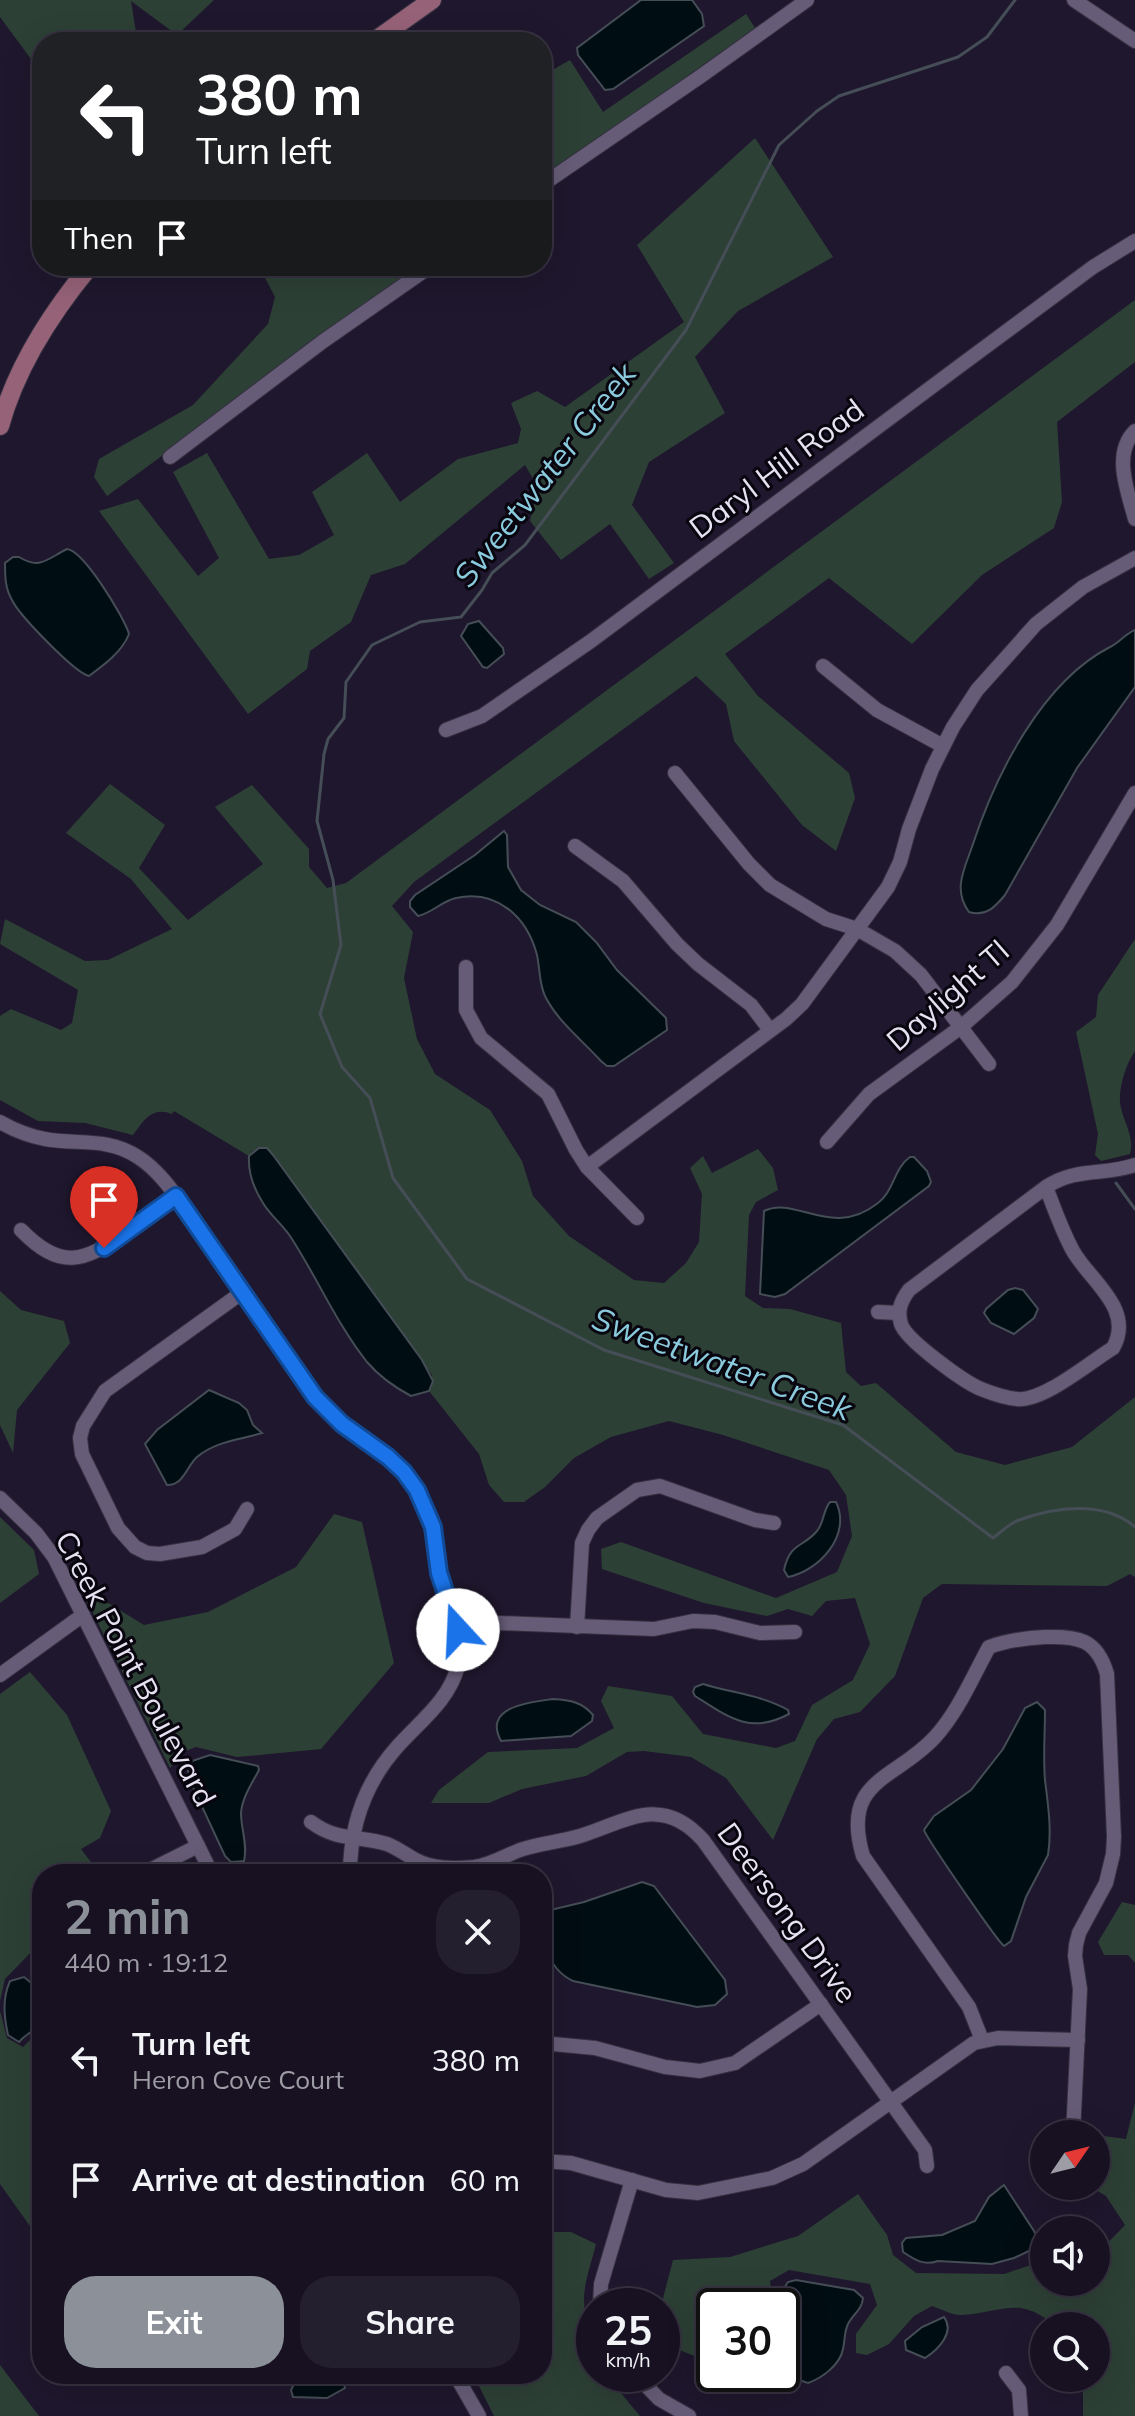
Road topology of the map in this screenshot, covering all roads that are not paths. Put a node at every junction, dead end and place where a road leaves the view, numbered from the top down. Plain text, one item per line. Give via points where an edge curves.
1 (432, 0) edge
2 (807, 0) edge
3 (1074, 0) edge
4 (387, 32) edge
5 (1135, 41) edge
6 (552, 178) edge
7 (1135, 241) edge
8 (82, 276) edge
9 (417, 276) edge
10 (3, 404) edge
11 (0, 426) edge
12 (1135, 431) edge
13 (170, 457) dead end
14 (1135, 519) edge
15 (1135, 558) edge
16 (823, 666) dead end
17 (446, 730) dead end
18 (943, 746) junction
19 (675, 773) dead end
20 (1135, 793) edge
21 (575, 846) dead end
22 (857, 929) junction
23 (466, 967) dead end
24 (961, 1027) junction
25 (770, 1030) junction
26 (989, 1064) dead end
27 (0, 1122) edge
28 (827, 1142) dead end
29 (1135, 1165) edge
30 (587, 1167) junction
31 (1046, 1187) junction
32 (176, 1196) junction
33 (637, 1218) dead end
34 (21, 1230) dead end
35 (244, 1291) junction
36 (878, 1312) dead end
37 (899, 1313) junction
38 (0, 1498) edge
39 (247, 1509) dead end
40 (774, 1523) dead end
41 (83, 1615) junction
42 (577, 1627) junction
43 (458, 1630) junction
44 (795, 1632) dead end
45 (0, 1675) edge
46 (311, 1822) dead end
47 (353, 1839) junction
48 (198, 1846) junction
49 (162, 1864) edge
50 (207, 1864) edge
51 (351, 1864) edge
52 (425, 1864) edge
53 (485, 1864) edge
54 (821, 2004) junction
55 (982, 2040) junction
56 (1078, 2040) junction
57 (552, 2044) edge
58 (890, 2101) junction
59 (1074, 2120) edge
60 (552, 2162) edge
61 (927, 2166) dead end
62 (632, 2180) junction
63 (601, 2288) edge
64 (1006, 2373) dead end
65 (461, 2384) edge
66 (652, 2392) edge
67 (479, 2416) edge
68 (689, 2416) edge
69 (1021, 2416) edge

1 - 4 main road
2 - 6 street
3 - 5 street
7 - 17 street, Daryl Hill Road via 591,641 482,716
8 - 10 main road
9 - 13 street
10 - 11 main road
12 - 14 street via 1125,448 1123,472
15 - 18 street via 1083,587 1036,624 977,690
16 - 18 street via 877,710
18 - 22 street via 900,862
19 - 22 street via 770,885 826,919
20 - 24 street, Daylight Tl via 1057,925 1012,982
21 - 25 street via 623,881 677,944 751,1005
22 - 24 street via 895,951 921,975
22 - 25 street via 802,1004
23 - 30 street via 464,995 472,1024 481,1038 548,1094
24 - 26 street
24 - 28 street, Daylight Tl via 869,1094
25 - 30 street
27 - 32 street via 38,1137 104,1142 128,1151 155,1170
29 - 31 street via 1071,1174
30 - 33 street
31 - 37 street via 909,1290
31 - 37 street via 1073,1251 1123,1311 1121,1339 1113,1348 1041,1394 1016,1399 966,1381 910,1337
32 - 34 street via 104,1248 77,1259 35,1245
32 - 35 street
35 - 39 street via 105,1391 80,1438 82,1454 118,1528 147,1553 202,1547 235,1529
35 - 43 street via 328,1412 388,1457 417,1490 433,1527 439,1573
36 - 37 street
38 - 41 street, Creek Point Boulevard via 54,1557
40 - 42 street via 660,1486 637,1490 597,1518 582,1543
41 - 45 street
41 - 48 street, Creek Point Boulevard
42 - 43 street via 499,1623
42 - 44 street via 654,1629 693,1621 760,1633
43 - 47 street via 452,1684 369,1785
46 - 47 street, Deersong Drive via 326,1833
47 - 51 street
47 - 52 street, Deersong Drive via 385,1843
48 - 49 street
48 - 50 street, Creek Point Boulevard
53 - 54 street, Deersong Drive via 635,1816 668,1815 703,1840
54 - 57 street via 745,2058 700,2071
54 - 58 street, Deersong Drive
55 - 56 street
55 - 56 street via 969,2007 863,1856 858,1818 872,1786 936,1736 989,1647 1020,1638 1068,1636 1100,1645 1107,1674 1113,1854 1106,1883 1076,1945
55 - 58 street
56 - 59 street
58 - 61 street, Deersong Drive via 925,2150
58 - 62 street via 803,2164 772,2178 698,2193
60 - 62 street
62 - 63 street
64 - 69 street via 1019,2390
65 - 67 street
66 - 68 street

